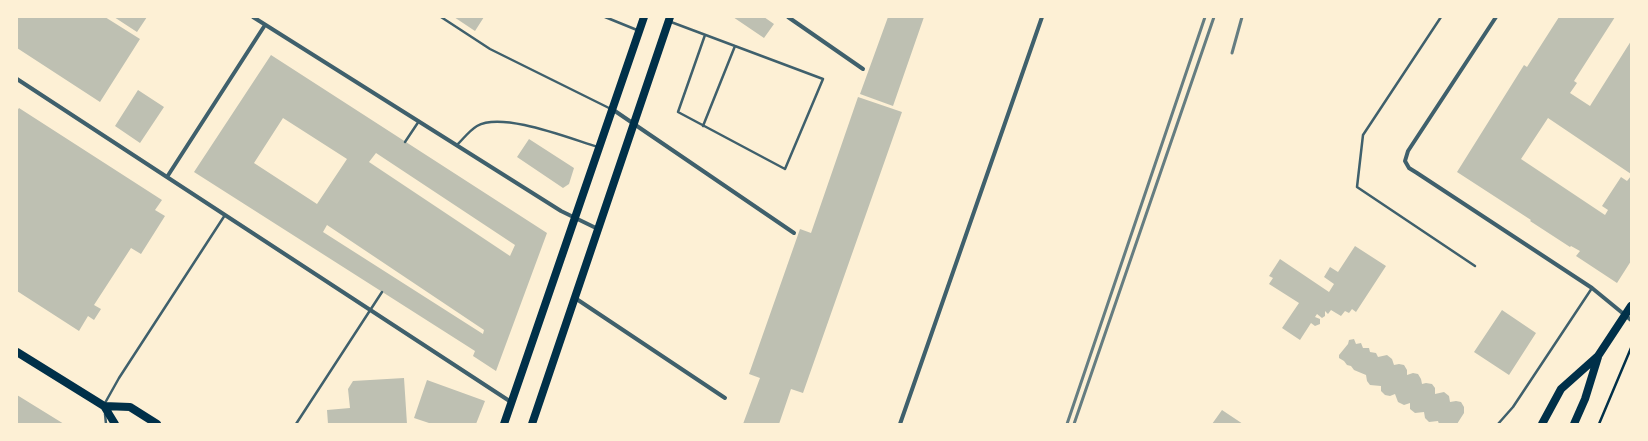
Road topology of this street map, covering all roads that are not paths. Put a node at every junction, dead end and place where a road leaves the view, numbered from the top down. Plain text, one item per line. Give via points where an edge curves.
1 (254, 17) edge
2 (441, 17) edge
3 (605, 17) edge
4 (644, 17) edge
5 (788, 17) edge
6 (1042, 17) edge
7 (1441, 17) edge
8 (1496, 17) edge
9 (669, 19) edge
10 (265, 24) junction
11 (640, 31) junction
12 (705, 36) junction
13 (735, 46) junction
14 (862, 69) dead end
15 (17, 81) edge
16 (612, 109) junction
17 (419, 121) junction
18 (634, 123) junction
19 (703, 126) junction
20 (405, 142) dead end
21 (457, 145) junction
22 (599, 147) junction
23 (166, 177) junction
24 (225, 215) junction
25 (574, 218) junction
26 (598, 229) junction
27 (794, 233) dead end
28 (1475, 266) dead end
29 (1592, 288) junction
30 (382, 292) dead end
31 (575, 298) junction
32 (1631, 306) edge
33 (370, 309) junction
34 (1628, 318) edge
35 (17, 352) edge
36 (1598, 356) junction
37 (725, 398) dead end
38 (511, 402) junction
39 (104, 406) junction
40 (106, 424) edge
41 (115, 424) edge
42 (157, 424) edge
43 (296, 424) edge
44 (504, 424) edge
45 (532, 424) edge
46 (900, 424) edge
47 (1498, 424) edge
48 (1542, 424) edge
49 (1574, 424) edge

1 - 10 street
2 - 16 lane via 490,49
3 - 11 lane
4 - 11 main road
5 - 14 street
6 - 46 street
7 - 28 lane via 1363,135 1357,187
8 - 29 street via 1408,151 1404,161 1409,168
9 - 12 lane
9 - 18 main road
10 - 17 street
10 - 23 street
11 - 16 main road
12 - 13 lane
12 - 19 lane via 678,112
13 - 19 lane
13 - 19 lane via 822,79 785,169
15 - 23 street
16 - 18 street
16 - 22 main road
17 - 20 lane
17 - 21 street
18 - 26 main road
18 - 27 street
21 - 22 lane via 477,126 494,120 521,124
21 - 25 street
22 - 25 main road
23 - 24 street
24 - 33 street
24 - 39 lane via 119,378
25 - 26 street
25 - 38 main road
26 - 31 main road
29 - 34 street
29 - 47 lane via 1513,407
30 - 33 lane
31 - 37 street
31 - 45 main road
32 - 34 main road
33 - 38 street
33 - 43 lane
34 - 36 main road
35 - 39 main road
36 - 48 main road via 1561,389
36 - 49 main road via 1585,400
38 - 44 main road
39 - 40 lane
39 - 41 main road
39 - 42 main road via 130,407

